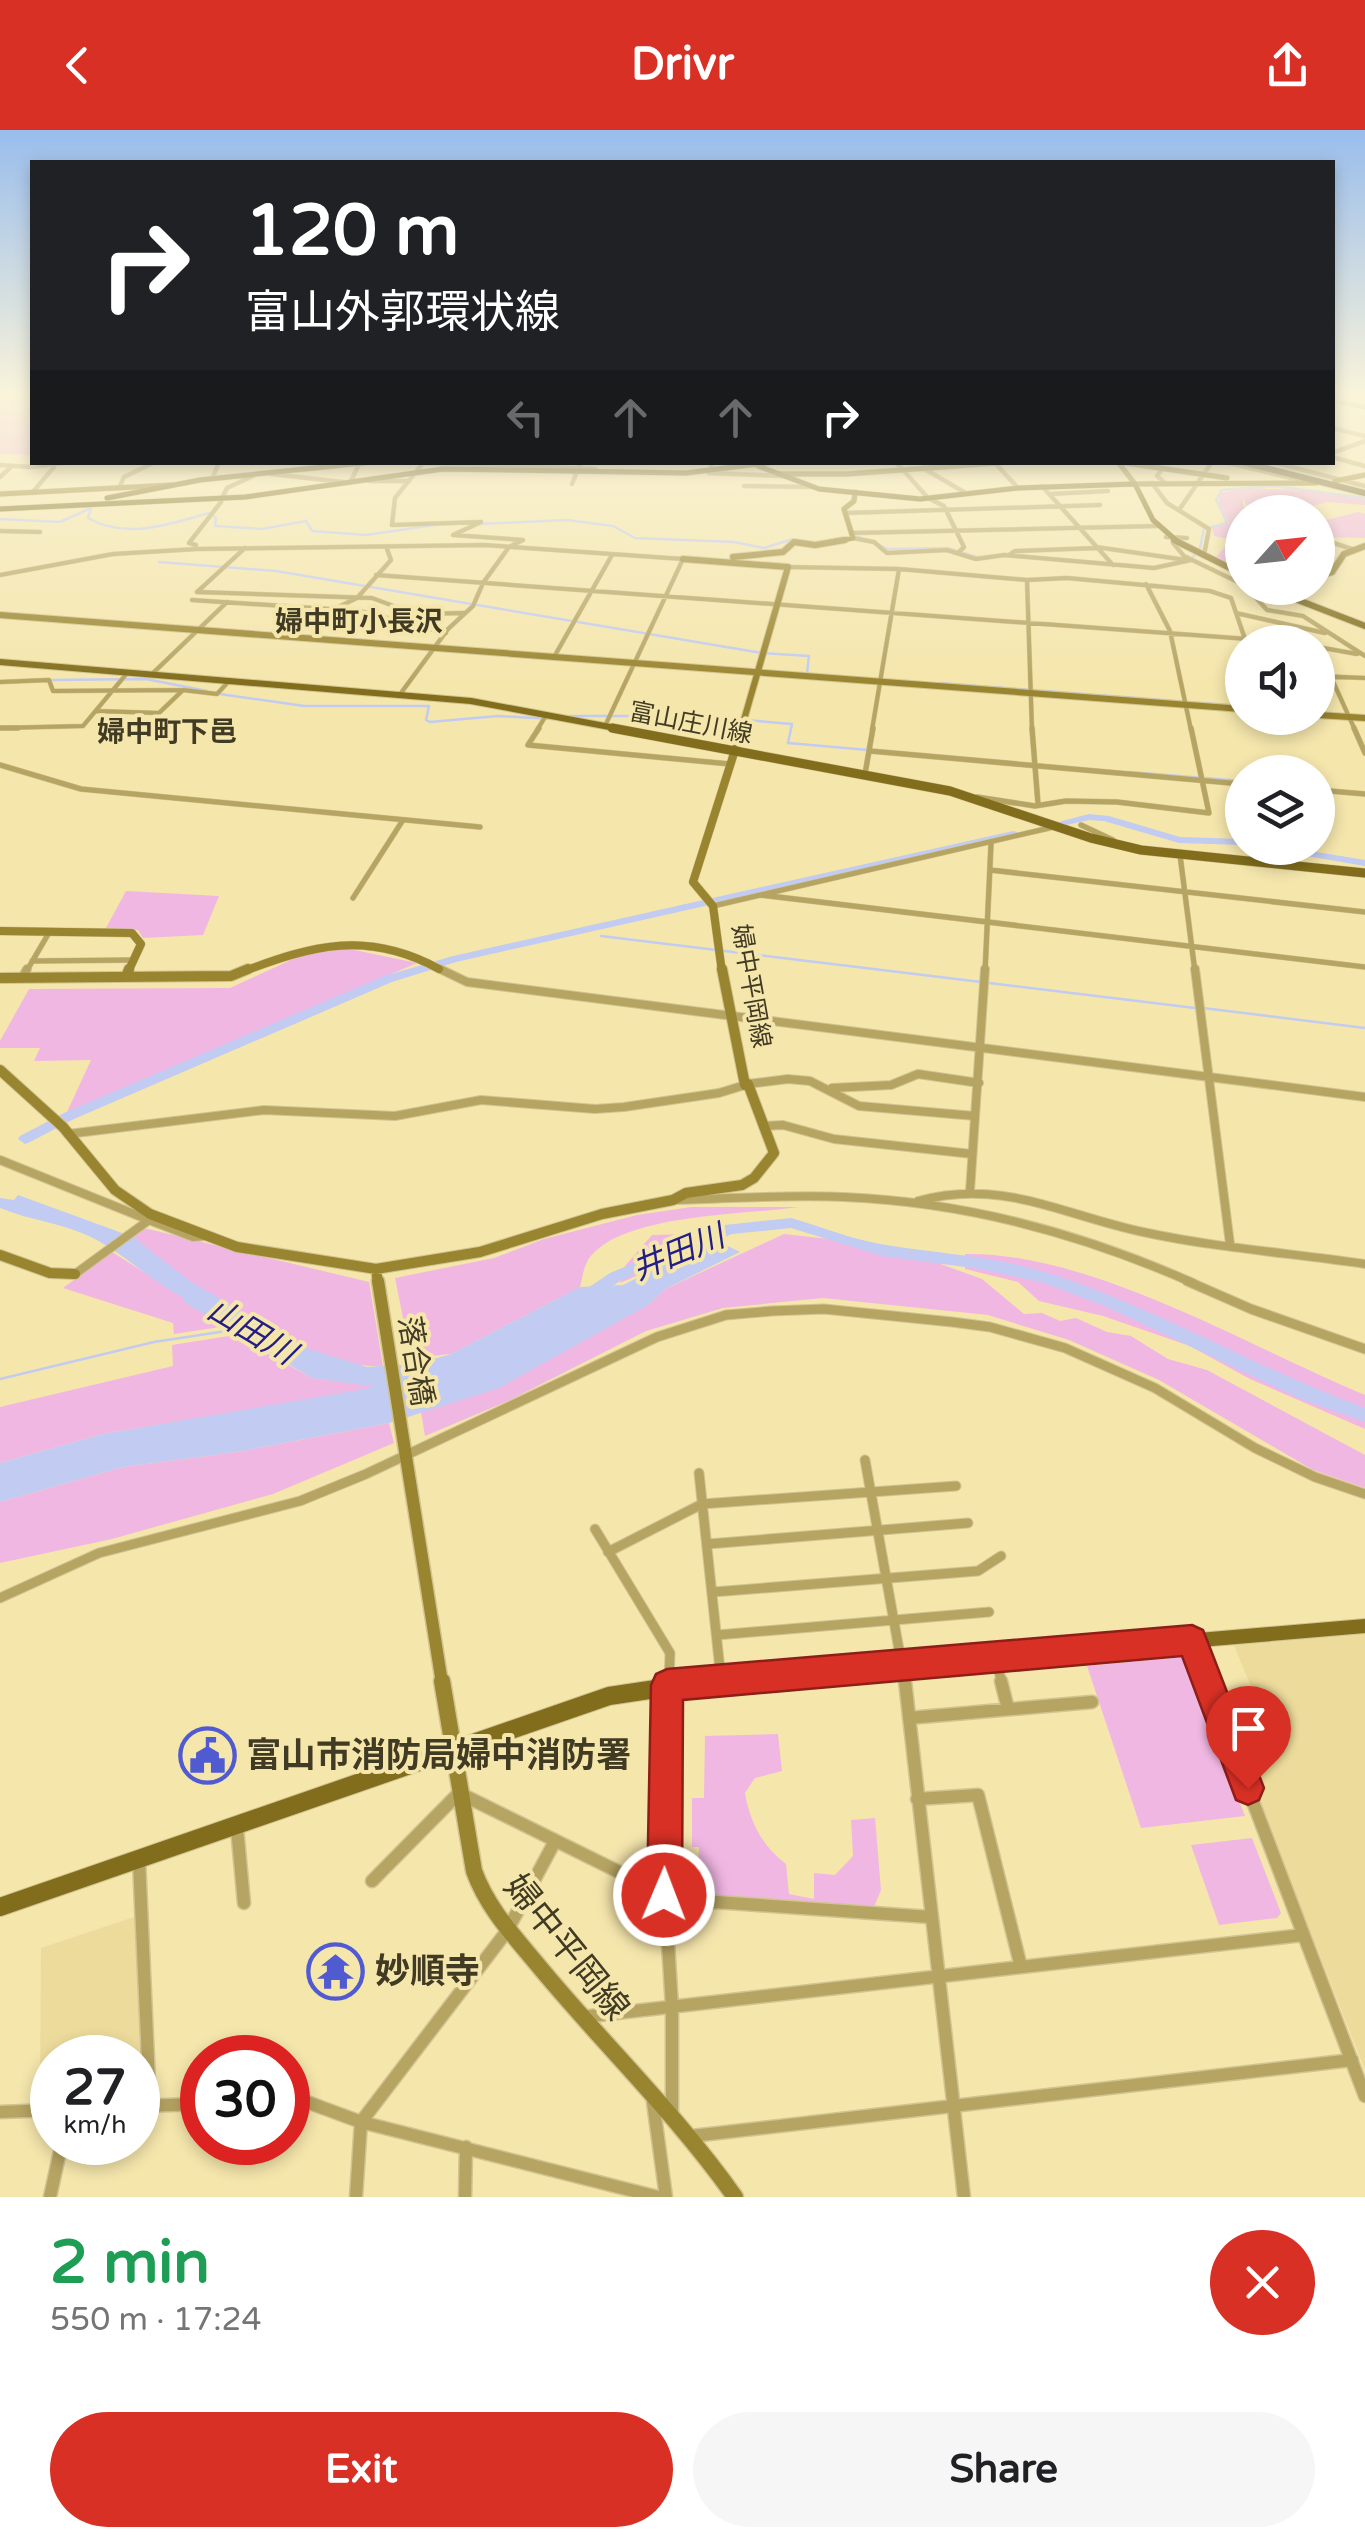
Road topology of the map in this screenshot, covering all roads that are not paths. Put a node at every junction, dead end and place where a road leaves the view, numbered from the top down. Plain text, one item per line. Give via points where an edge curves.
1 (55, 491) edge
2 (112, 491) edge
3 (140, 491) edge
4 (225, 491) edge
5 (280, 491) edge
6 (401, 491) edge
7 (850, 491) edge
8 (922, 491) edge
9 (971, 491) edge
10 (1047, 491) edge
11 (1099, 491) edge
12 (1138, 491) edge
13 (1158, 491) edge
14 (1193, 491) edge
15 (855, 492) junction
16 (964, 492) joint
17 (32, 493) joint
18 (0, 494) edge
19 (1049, 494) junction
20 (118, 496) junction
21 (916, 498) junction
22 (928, 498) junction
23 (94, 505) junction
24 (1100, 505) dead end
25 (1060, 506) junction
26 (0, 508) edge
27 (1179, 510) junction
28 (944, 511) junction
29 (912, 512) junction
30 (845, 513) junction
31 (1078, 526) junction
32 (1157, 526) junction
33 (953, 530) junction
34 (0, 531) edge
35 (40, 532) dead end
36 (853, 536) junction
37 (1166, 537) junction
38 (1187, 538) dead end
39 (1174, 543) junction
40 (1335, 544) edge
41 (1365, 546) edge
42 (509, 547) junction
43 (1097, 547) junction
44 (245, 548) junction
45 (386, 549) junction
46 (1070, 549) junction
47 (1352, 549) junction
48 (959, 552) junction
49 (612, 554) junction
50 (1009, 555) junction
51 (1204, 555) junction
52 (683, 559) junction
53 (1191, 560) junction
54 (1084, 563) junction
55 (1335, 564) edge
56 (1113, 565) junction
57 (788, 566) junction
58 (1225, 566) edge
59 (899, 569) junction
60 (0, 575) edge
61 (376, 575) junction
62 (1225, 576) edge
63 (1027, 580) junction
64 (484, 583) junction
65 (1146, 584) junction
66 (591, 590) junction
67 (197, 592) junction
68 (666, 595) junction
69 (357, 598) junction
70 (226, 602) junction
71 (777, 603) junction
72 (1262, 605) edge
73 (1311, 605) edge
74 (334, 609) junction
75 (891, 611) junction
76 (466, 613) junction
77 (1236, 613) junction
78 (0, 616) edge
79 (1027, 621) junction
80 (1241, 625) edge
81 (1289, 625) edge
82 (1318, 625) edge
83 (1365, 626) edge
84 (198, 630) junction
85 (1170, 631) junction
86 (446, 633) junction
87 (1335, 636) edge
88 (1225, 637) edge
89 (435, 648) junction
90 (1335, 649) edge
91 (1363, 653) edge
92 (554, 656) junction
93 (0, 662) edge
94 (634, 663) junction
95 (128, 672) junction
96 (760, 672) junction
97 (152, 674) junction
98 (1335, 676) edge
99 (1365, 678) edge
100 (230, 680) junction
101 (880, 681) junction
102 (0, 682) edge
103 (1335, 685) edge
104 (110, 690) junction
105 (183, 690) junction
106 (1031, 692) junction
107 (401, 693) junction
108 (1188, 705) junction
109 (1225, 708) edge
110 (96, 711) junction
111 (547, 714) junction
112 (1335, 716) edge
113 (1350, 717) junction
114 (1365, 718) edge
115 (605, 726) junction
116 (2, 730) edge
117 (733, 750) junction
118 (870, 751) junction
119 (1365, 753) edge
120 (730, 764) junction
121 (0, 765) edge
122 (1033, 766) junction
123 (865, 774) junction
124 (1204, 781) junction
125 (1225, 783) edge
126 (1335, 791) edge
127 (1365, 794) edge
128 (963, 795) junction
129 (1038, 804) junction
130 (403, 820) junction
131 (1053, 824) junction
132 (1081, 824) dead end
133 (480, 828) dead end
134 (991, 844) junction
135 (1124, 846) junction
136 (1180, 855) junction
137 (990, 870) junction
138 (1365, 872) edge
139 (1186, 894) junction
140 (760, 895) junction
141 (353, 898) dead end
142 (710, 903) junction
143 (1365, 912) edge
144 (989, 924) junction
145 (0, 931) edge
146 (50, 931) junction
147 (1193, 947) junction
148 (133, 960) junction
149 (32, 961) junction
150 (1365, 967) edge
151 (440, 969) joint
152 (126, 977) junction
153 (0, 978) edge
154 (22, 978) junction
155 (728, 1016) junction
156 (982, 1048) junction
157 (0, 1070) edge
158 (1208, 1078) junction
159 (978, 1083) junction
160 (747, 1085) junction
161 (828, 1088) junction
162 (1365, 1097) edge
163 (975, 1116) junction
164 (764, 1126) junction
165 (66, 1131) junction
166 (972, 1154) junction
167 (0, 1160) edge
168 (970, 1191) junction
169 (673, 1200) junction
170 (914, 1203) junction
171 (147, 1221) junction
172 (205, 1236) junction
173 (1230, 1244) junction
174 (0, 1255) edge
175 (1365, 1264) edge
176 (377, 1273) junction
177 (75, 1274) joint
178 (1365, 1349) edge
179 (405, 1454) junction
180 (864, 1460) dead end
181 (698, 1474) dead end
182 (956, 1486) dead end
183 (871, 1493) junction
184 (1365, 1494) edge
185 (702, 1504) junction
186 (968, 1523) dead end
187 (595, 1529) dead end
188 (879, 1530) junction
189 (708, 1544) junction
190 (608, 1552) junction
191 (1001, 1556) dead end
192 (888, 1577) junction
193 (713, 1592) junction
194 (0, 1598) edge
195 (989, 1612) dead end
196 (895, 1620) junction
197 (1365, 1626) edge
198 (717, 1635) junction
199 (1192, 1640) junction
200 (994, 1657) junction
201 (904, 1664) junction
202 (721, 1679) junction
203 (667, 1685) junction
204 (1092, 1702) dead end
205 (1008, 1709) junction
206 (909, 1718) junction
207 (450, 1748) junction
208 (459, 1793) junction
209 (918, 1799) junction
210 (237, 1824) junction
211 (554, 1843) junction
212 (139, 1857) junction
213 (372, 1881) dead end
214 (664, 1895) junction
215 (244, 1903) dead end
216 (0, 1907) edge
217 (930, 1917) junction
218 (507, 1931) junction
219 (1303, 1936) junction
220 (1021, 1967) junction
221 (938, 1976) junction
222 (672, 2007) junction
223 (581, 2017) junction
224 (143, 2035) edge
225 (1352, 2060) junction
226 (652, 2094) junction
227 (1365, 2096) edge
228 (310, 2103) edge
229 (954, 2105) junction
230 (30, 2111) edge
231 (0, 2112) edge
232 (672, 2115) junction
233 (361, 2122) junction
234 (692, 2136) junction
235 (466, 2147) junction
236 (57, 2165) edge
237 (50, 2197) edge
238 (356, 2197) edge
239 (464, 2197) edge
240 (658, 2197) edge
241 (666, 2197) edge
242 (735, 2197) edge
243 (964, 2197) edge

1 - 17 street
2 - 20 street
3 - 20 main road
4 - 44 street via 189,544
5 - 23 main road
6 - 42 street via 392,525 481,522 454,533 456,538 524,540
7 - 15 main road
8 - 22 street
9 - 16 main road
10 - 19 street
11 - 19 street
12 - 32 main road
13 - 27 street
14 - 27 street
15 - 21 main road
15 - 30 street
16 - 22 main road
17 - 18 street
19 - 25 street
20 - 23 main road
21 - 22 main road
21 - 29 street
22 - 28 street
23 - 26 main road
24 - 25 street
25 - 28 street
25 - 31 street
27 - 51 street via 1208,528
28 - 29 street
28 - 33 street
29 - 30 street
30 - 36 street
31 - 32 street
31 - 33 street
31 - 43 street
32 - 37 main road
33 - 36 street
33 - 48 street via 964,547
34 - 35 street
36 - 48 street via 887,553
36 - 52 street via 822,545 791,543 784,552
37 - 38 street
37 - 39 main road
39 - 51 main road
39 - 53 street
40 - 47 street
41 - 47 street
42 - 45 street
42 - 49 street
42 - 64 street
43 - 46 street
43 - 53 street
43 - 56 street
44 - 45 street
44 - 60 street via 113,554
44 - 67 street
45 - 61 street via 392,558
46 - 50 street
46 - 54 street
47 - 55 street
48 - 50 street
49 - 52 street
49 - 66 street
50 - 54 street
51 - 58 main road
52 - 57 street
52 - 68 street
53 - 56 street via 1164,568
53 - 62 street
54 - 56 street
57 - 59 street
57 - 71 street, 婦中平岡線
59 - 63 street
59 - 75 street
61 - 64 street
61 - 69 street
63 - 65 street
63 - 79 street
64 - 66 street
64 - 76 street
65 - 77 street via 1210,591 1231,598
65 - 85 street
66 - 68 street
66 - 92 street
67 - 69 street
67 - 70 street via 192,600
68 - 71 street
68 - 94 street
69 - 74 street
69 - 76 street via 415,614
70 - 74 street
70 - 84 street
71 - 75 street
71 - 96 street, 婦中平岡線
72 - 82 street
73 - 83 main road
74 - 86 street
75 - 79 street
75 - 101 street
76 - 86 street
77 - 80 street
77 - 81 street
78 - 84 street
79 - 85 street
79 - 106 street
84 - 89 street
84 - 97 street
85 - 88 street
85 - 108 street
86 - 89 street
87 - 91 street
89 - 92 street
89 - 107 street
90 - 91 street
92 - 94 street
93 - 95 main road, 富山庄川線
94 - 96 street
94 - 115 street
95 - 97 main road, 富山庄川線
95 - 104 street
96 - 101 street
96 - 117 street, 婦中平岡線
97 - 100 main road, 富山庄川線
98 - 99 street
100 - 105 street via 217,694
100 - 107 main road, 富山庄川線
101 - 106 street
101 - 118 street
102 - 104 street via 49,680 53,691
103 - 113 street
104 - 105 street
104 - 110 street
105 - 110 street via 160,713
106 - 108 street
106 - 122 street
107 - 111 main road, 富山庄川線
108 - 109 street
108 - 124 street
110 - 116 street via 84,726
111 - 115 main road, 富山庄川線
111 - 120 street via 528,745
112 - 113 street
113 - 114 street
113 - 119 street
115 - 117 main road, 富山庄川線
117 - 120 street, 婦中平岡線
117 - 123 main road, 富山庄川線
118 - 122 street
118 - 123 street
120 - 142 street, 婦中平岡線 via 694,882
121 - 130 street via 82,789
122 - 124 street
122 - 129 street
123 - 128 main road, 富山庄川線
124 - 125 street
124 - 129 street via 1209,814 1116,802
126 - 127 street
128 - 129 street
128 - 131 main road, 富山庄川線
130 - 133 street
130 - 141 street
131 - 134 street
131 - 135 main road, 富山庄川線
132 - 135 street
134 - 137 street
134 - 140 street
135 - 136 main road, 富山庄川線
136 - 138 main road, 富山庄川線
136 - 139 street
137 - 139 street
137 - 144 street
139 - 143 street
139 - 147 street
140 - 142 street
140 - 144 street
142 - 155 street, 婦中平岡線
144 - 147 street
144 - 156 street
145 - 146 street
146 - 148 street via 132,932 141,944
146 - 149 street
147 - 150 street
147 - 158 street
148 - 149 street
148 - 152 street
149 - 154 street
151 - 152 street via 341,942 231,976
151 - 155 street via 467,982
152 - 154 street
153 - 154 street
155 - 156 street
155 - 160 street, 婦中平岡線
156 - 158 street
156 - 159 street
157 - 165 street, 婦中平岡線
158 - 162 street
158 - 173 street
159 - 161 street via 918,1074 891,1086
159 - 163 street
160 - 161 street via 788,1078
160 - 164 street, 婦中平岡線
160 - 165 street via 624,1107 480,1100 396,1116 264,1110
161 - 163 street via 859,1106
163 - 166 street
164 - 166 street
164 - 169 street, 婦中平岡線 via 774,1153 754,1178
165 - 172 street, 婦中平岡線 via 124,1197
166 - 168 street
167 - 171 street
168 - 170 street
168 - 173 street via 1050,1204 1138,1231
169 - 170 street via 844,1197
169 - 176 street, 婦中平岡線
170 - 178 street via 1118,1250 1251,1309
171 - 172 street
171 - 177 street
172 - 176 street, 婦中平岡線
173 - 175 street
174 - 177 street via 62,1276
176 - 179 street, 落合橋
179 - 184 street via 657,1337 726,1315 824,1309 990,1327 1065,1348 1155,1388 1285,1462
179 - 194 street via 300,1501 99,1553
179 - 207 street, 婦中平岡線
180 - 183 street
181 - 185 street
182 - 183 street
183 - 185 street
183 - 188 street
185 - 189 street
185 - 190 street
186 - 188 street
187 - 190 street
188 - 189 street
188 - 192 street
189 - 193 street
190 - 203 street via 670,1653
191 - 192 street via 978,1570
192 - 193 street
192 - 196 street
193 - 198 street
195 - 196 street
196 - 198 street
196 - 201 street
197 - 199 main road
198 - 202 street
199 - 200 main road
199 - 219 street
200 - 201 main road
200 - 205 street
201 - 202 main road
201 - 206 street
202 - 203 main road
203 - 207 main road via 609,1696
203 - 214 street
204 - 205 street
205 - 206 street
206 - 209 street
207 - 208 street, 婦中平岡線
207 - 210 main road
208 - 211 street
208 - 213 street
208 - 218 street, 婦中平岡線 via 474,1872
209 - 217 street
209 - 220 street via 978,1795
210 - 212 main road
210 - 215 street
211 - 214 street
211 - 218 street
212 - 216 main road
212 - 224 street
214 - 217 street via 688,1906 716,1902
214 - 222 street
217 - 221 street
218 - 223 street, 婦中平岡線
218 - 233 street
219 - 220 street
219 - 225 street
220 - 221 street
221 - 222 street
221 - 229 street
222 - 223 street
222 - 232 street
223 - 226 street, 婦中平岡線
225 - 227 street
225 - 229 street
226 - 232 street, 婦中平岡線
226 - 241 street
228 - 233 street
229 - 234 street
229 - 243 street
230 - 231 street
232 - 234 street, 婦中平岡線
233 - 235 street
233 - 238 street
234 - 242 street, 婦中平岡線
235 - 239 street
235 - 240 street
236 - 237 street

